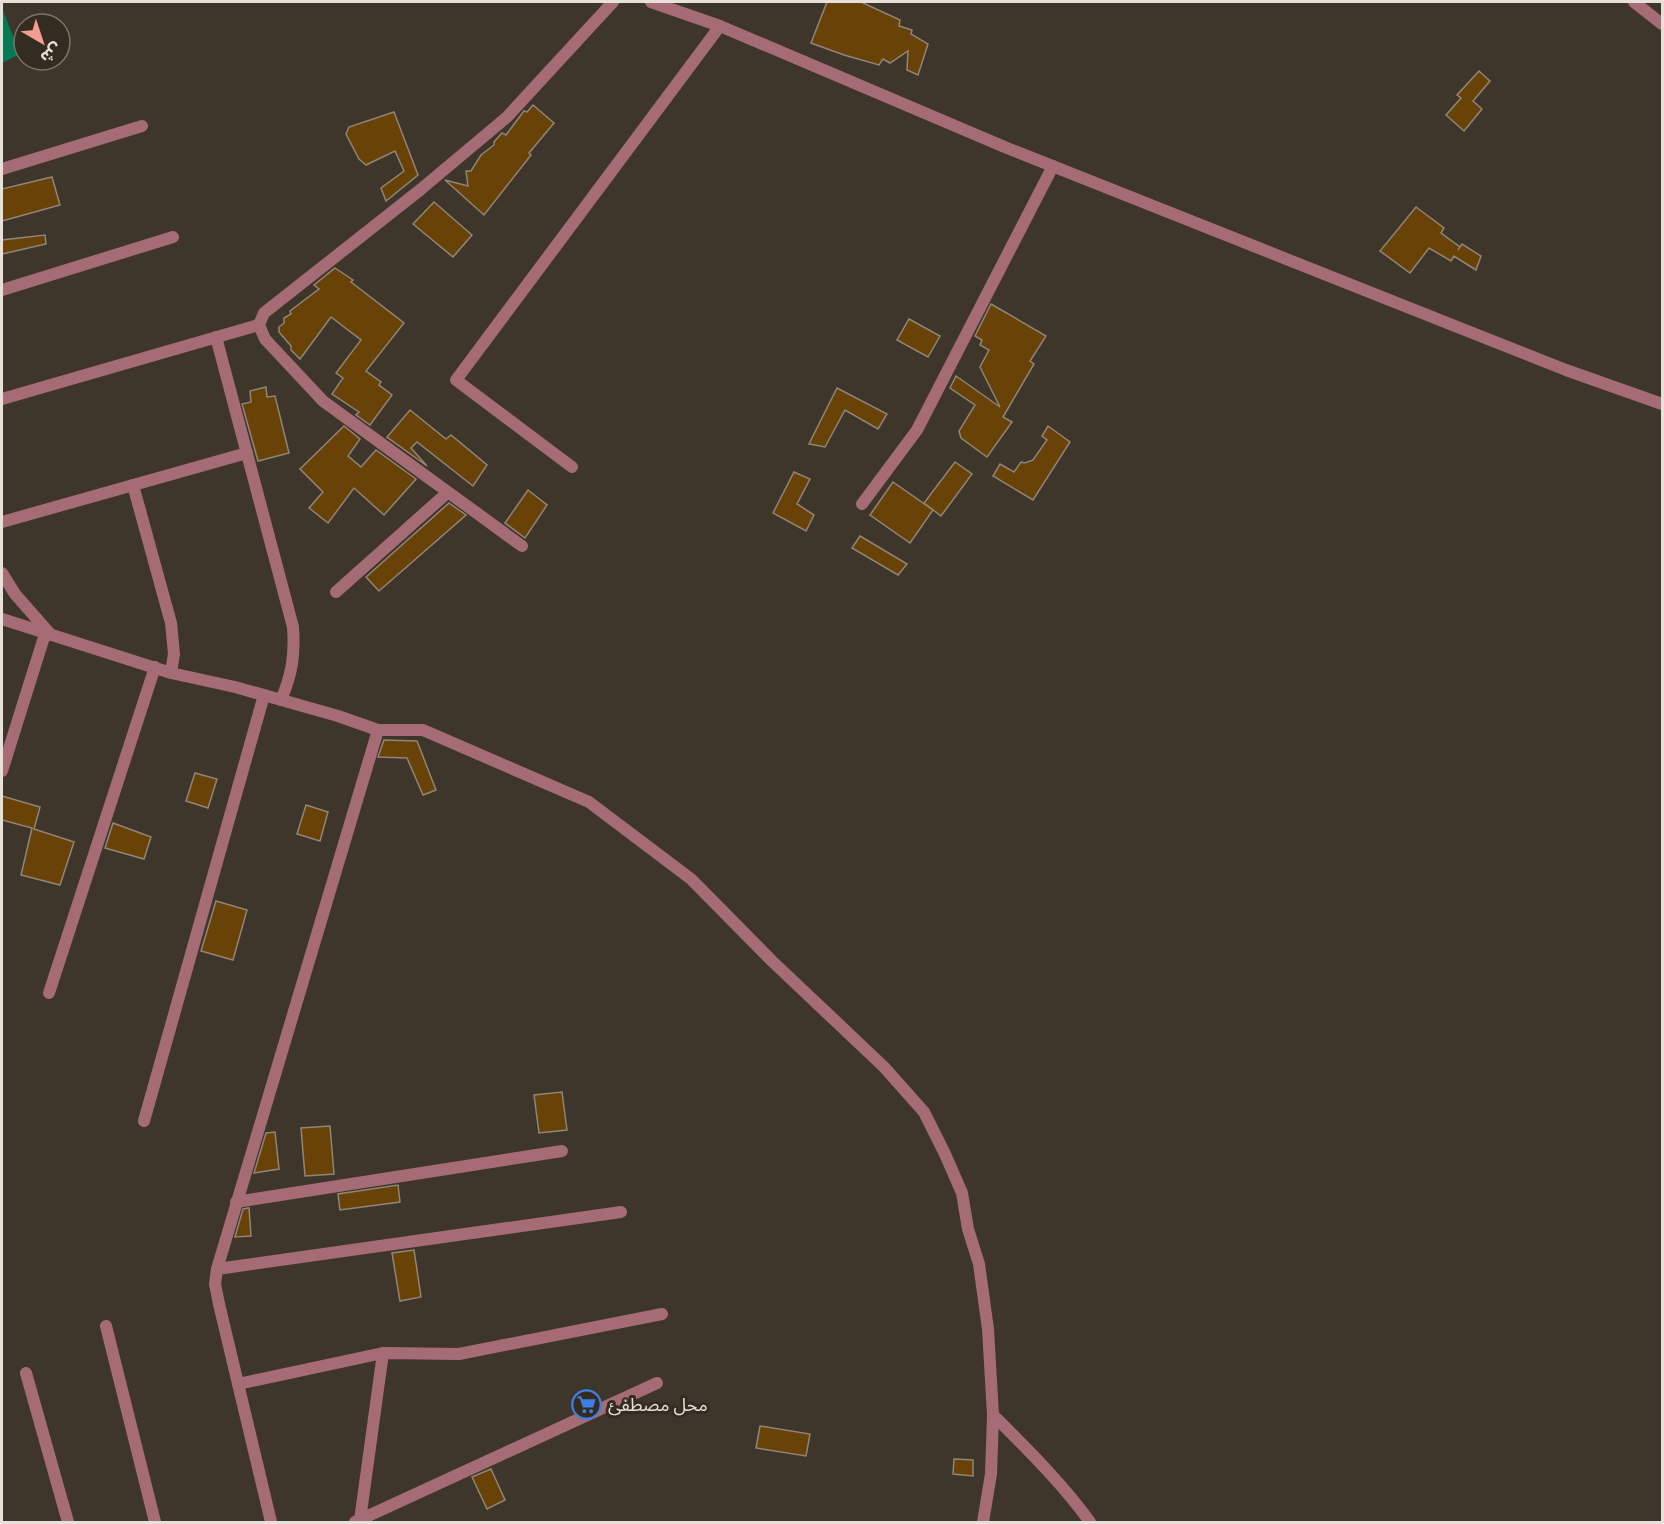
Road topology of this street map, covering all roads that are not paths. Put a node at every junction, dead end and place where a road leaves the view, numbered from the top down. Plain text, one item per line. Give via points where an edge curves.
1 (613, 2) edge
2 (651, 2) edge
3 (1634, 2) edge
4 (1662, 24) edge
5 (720, 26) junction
6 (142, 126) dead end
7 (1053, 166) junction
8 (2, 169) edge
9 (173, 237) dead end
10 (2, 290) edge
11 (259, 325) junction
12 (216, 337) junction
13 (2, 399) edge
14 (1662, 404) edge
15 (247, 453) junction
16 (572, 467) dead end
17 (133, 485) junction
18 (447, 493) junction
19 (862, 504) dead end
20 (2, 522) edge
21 (522, 546) dead end
22 (2, 573) edge
23 (336, 592) dead end
24 (2, 619) edge
25 (49, 635) junction
26 (155, 667) junction
27 (171, 673) junction
28 (264, 695) junction
29 (281, 700) junction
30 (378, 730) junction
31 (2, 771) edge
32 (49, 993) dead end
33 (144, 1121) dead end
34 (562, 1151) dead end
35 (236, 1202) junction
36 (621, 1212) dead end
37 (217, 1269) junction
38 (662, 1314) dead end
39 (106, 1326) dead end
40 (383, 1353) junction
41 (26, 1373) dead end
42 (657, 1383) dead end
43 (238, 1384) junction
44 (993, 1415) junction
45 (358, 1521) edge
46 (68, 1522) edge
47 (155, 1522) edge
48 (271, 1522) edge
49 (983, 1522) edge
50 (1090, 1522) edge

1 - 11 street via 507,117 264,313
2 - 5 street
3 - 4 street
5 - 7 street
5 - 16 street via 456,380
6 - 8 street
7 - 14 street via 1566,370
7 - 19 street via 916,430
9 - 10 street
11 - 12 street
11 - 18 street via 265,339 323,401
12 - 13 street
12 - 15 street
15 - 17 street
15 - 29 street via 293,627 291,676
17 - 20 street
17 - 27 street via 171,623
18 - 21 street
18 - 23 street
22 - 25 street
24 - 25 street
25 - 26 street
25 - 31 street
26 - 27 street
26 - 32 street
27 - 28 street
28 - 29 street
28 - 33 street
29 - 30 street
30 - 35 street
30 - 44 street via 423,730 589,802 691,879 884,1067 924,1112 962,1193 979,1264
34 - 35 street
35 - 37 street
36 - 37 street
37 - 43 street via 215,1284
38 - 40 street via 459,1354
39 - 47 street
40 - 43 street
40 - 45 street
41 - 46 street
42 - 45 street
43 - 48 street
44 - 49 street via 991,1474
44 - 50 street

